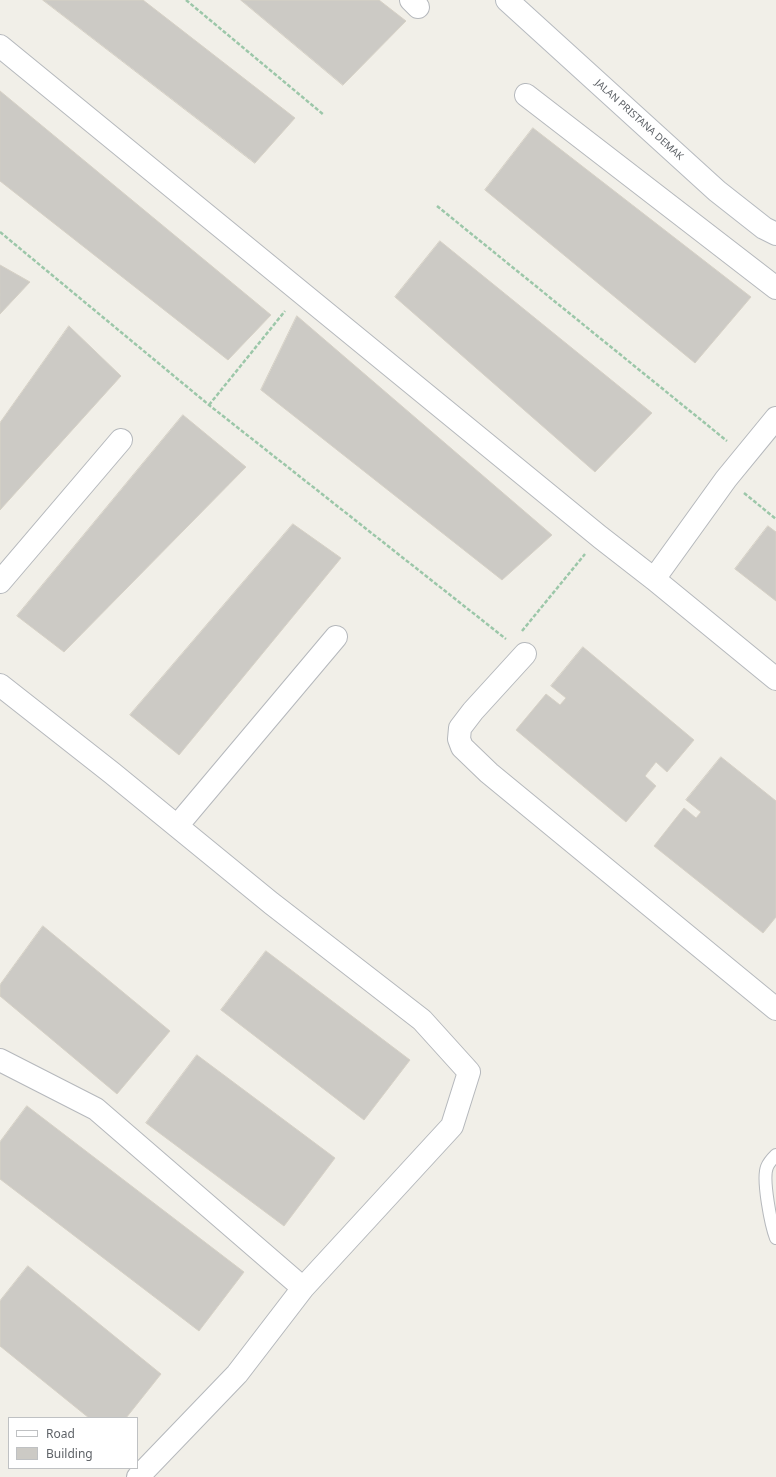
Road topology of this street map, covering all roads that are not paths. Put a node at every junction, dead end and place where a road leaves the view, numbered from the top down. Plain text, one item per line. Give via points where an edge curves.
1 (507, 0) edge
2 (0, 46) edge
3 (526, 95) dead end
4 (776, 234) edge
5 (776, 288) edge
6 (776, 418) edge
7 (121, 440) dead end
8 (654, 579) junction
9 (0, 582) edge
10 (336, 636) dead end
11 (518, 649) road end
12 (776, 679) edge
13 (0, 685) edge
14 (177, 826) junction
15 (776, 1010) edge
16 (0, 1060) edge
17 (776, 1155) edge
18 (776, 1238) edge
19 (303, 1288) junction
20 (138, 1477) edge

1 - 4 street, JALAN PRISTANA DEMAK via 717,191 764,228
2 - 8 street
3 - 5 street
6 - 8 street via 726,479
7 - 9 street
8 - 12 street
10 - 14 street
11 - 15 street via 460,728 459,740 462,747 489,773
13 - 14 street
14 - 19 street via 271,903 422,1020 470,1072 452,1126
16 - 19 street via 96,1109
17 - 18 lane via 766,1168 765,1180
19 - 20 street via 236,1374

